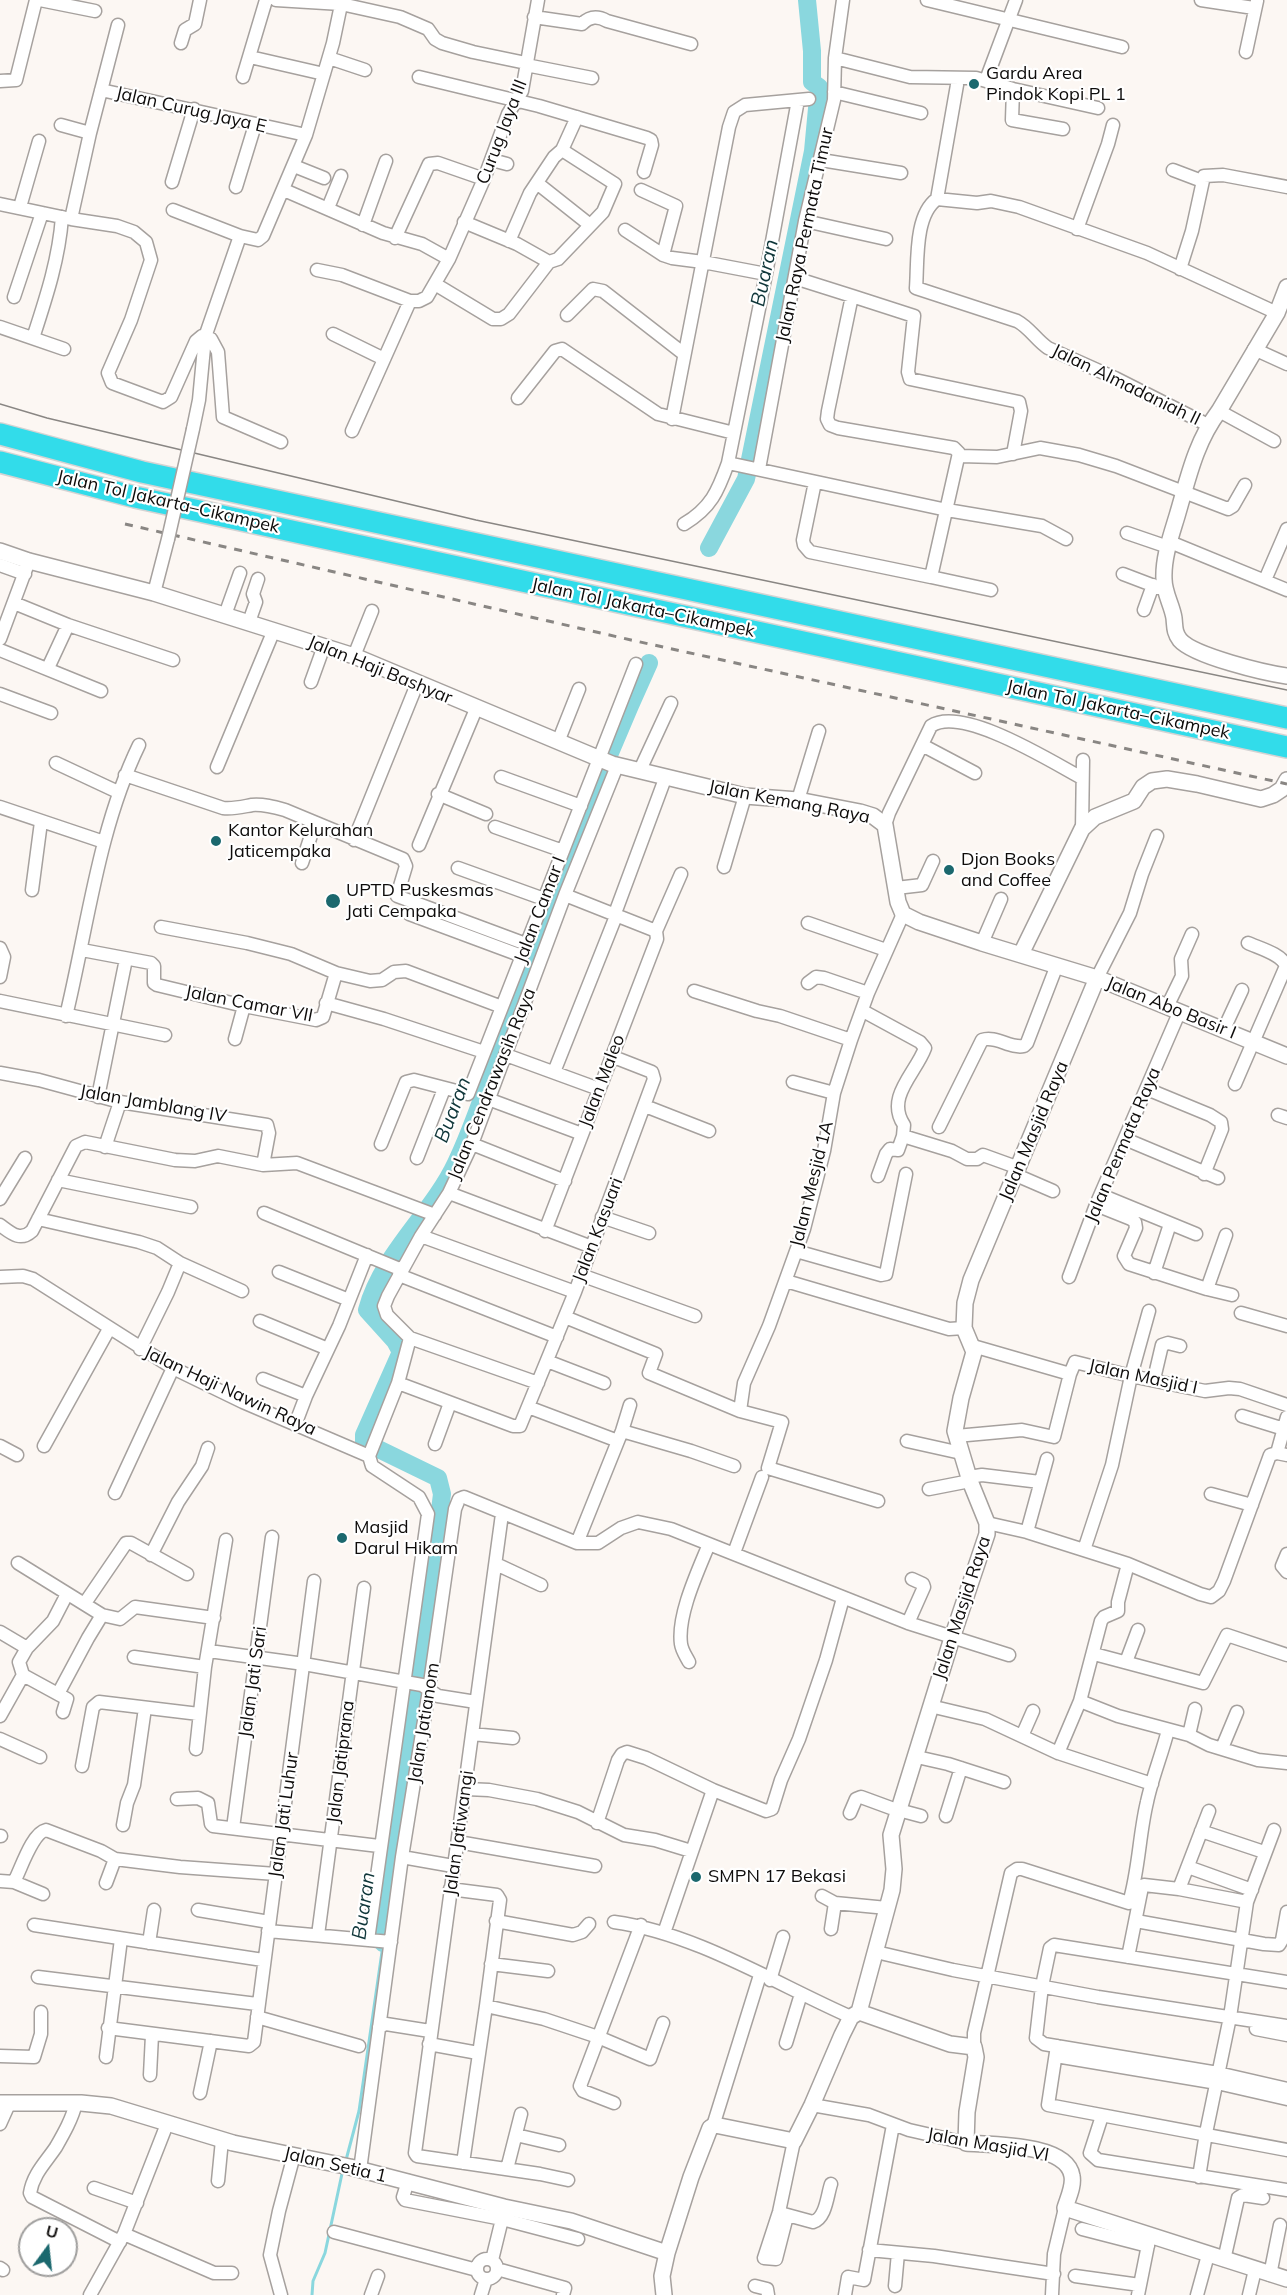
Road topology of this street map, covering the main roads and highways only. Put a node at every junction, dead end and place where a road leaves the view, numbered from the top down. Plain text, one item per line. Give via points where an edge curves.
1 (0, 434) edge
2 (0, 462) edge
3 (1287, 718) edge
4 (1287, 747) edge

1 - 3 highway, Jalan Tol Jakarta–Cikampek via 142,472
2 - 4 highway, Jalan Tol Jakarta–Cikampek via 135,497

